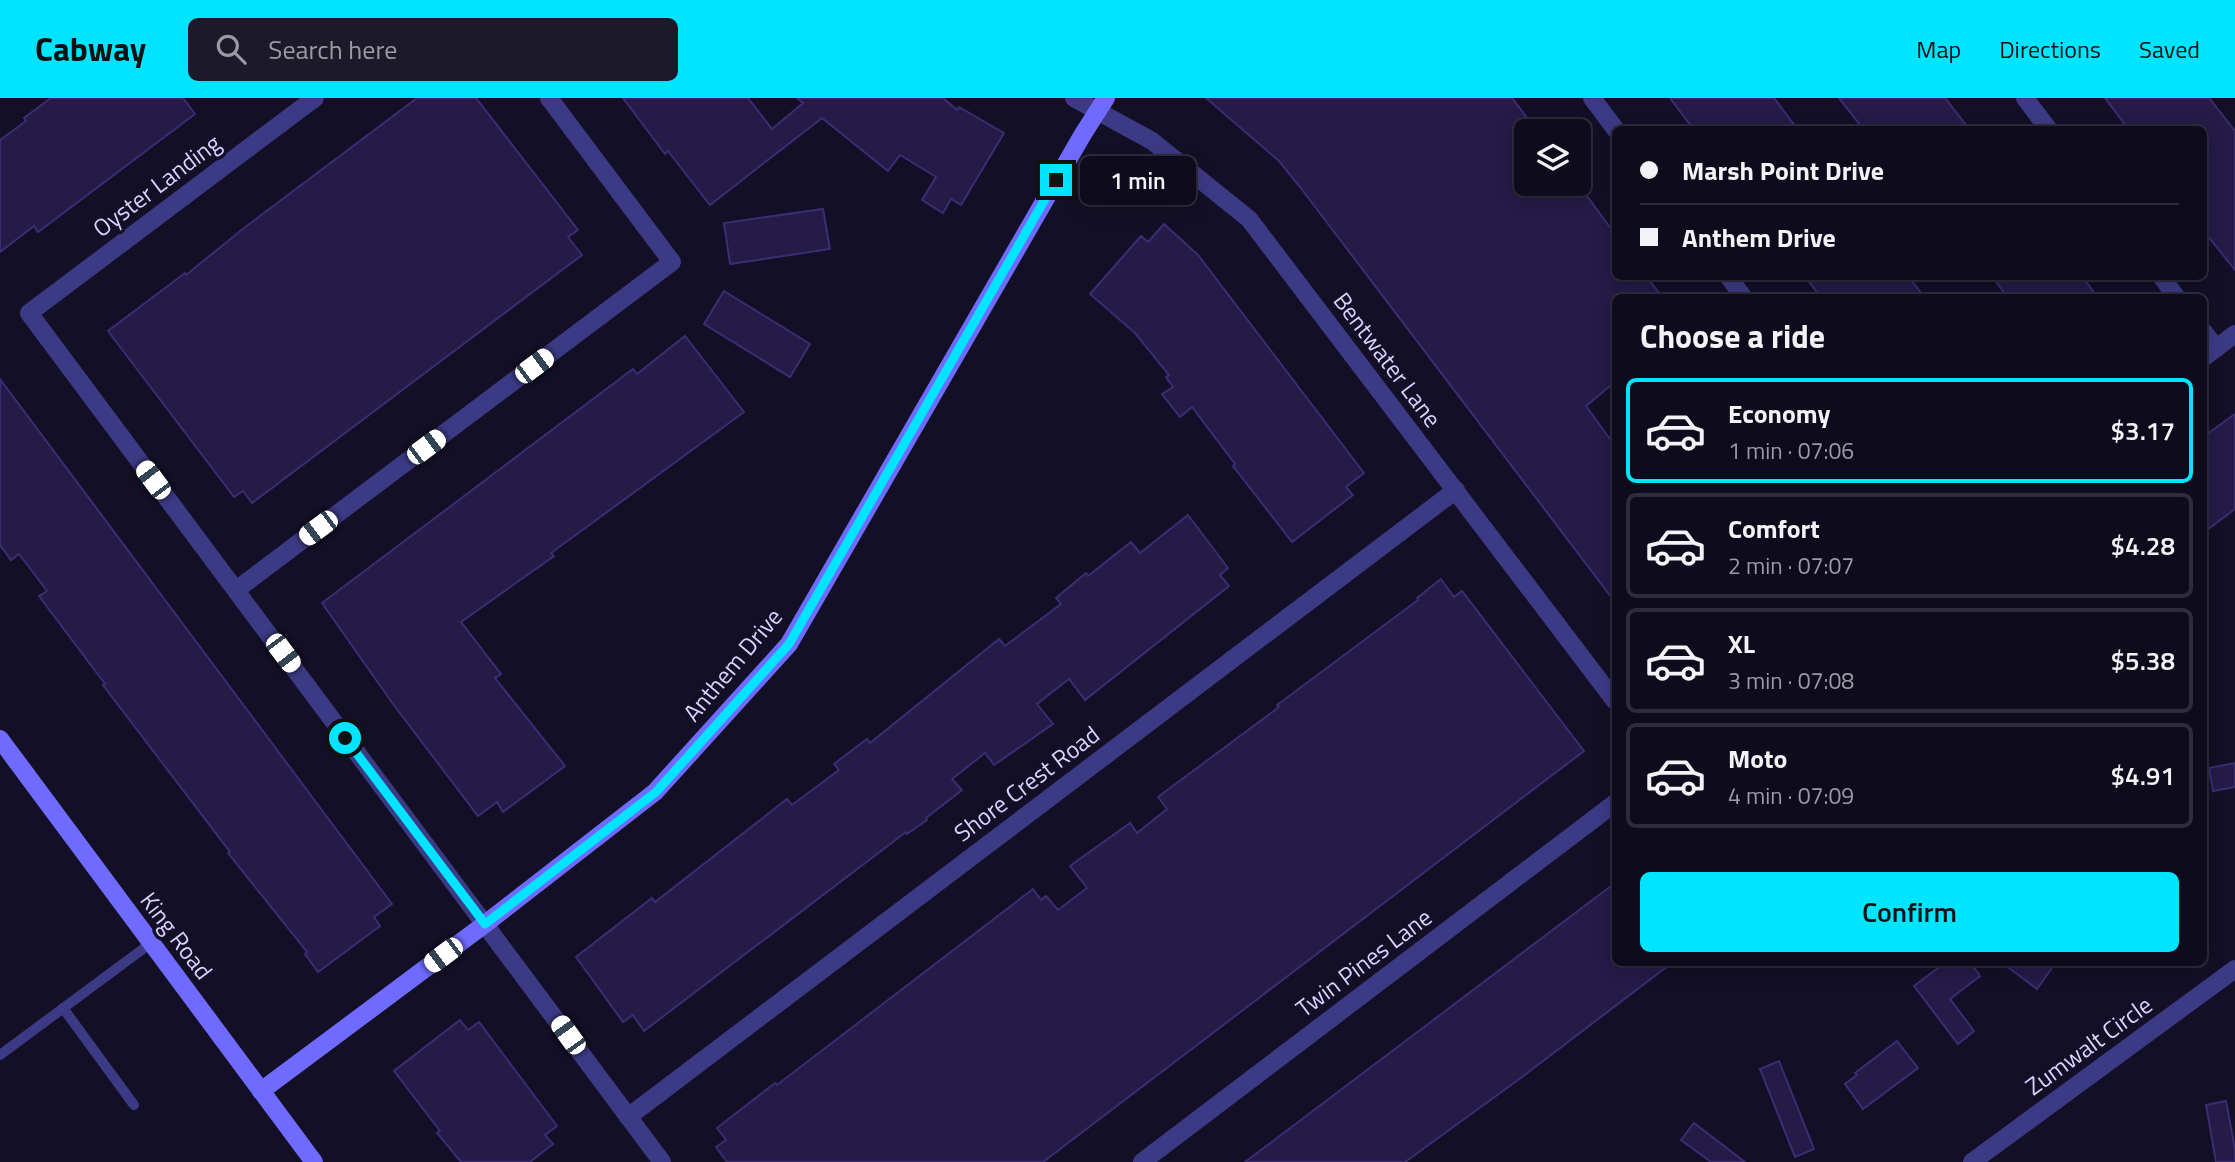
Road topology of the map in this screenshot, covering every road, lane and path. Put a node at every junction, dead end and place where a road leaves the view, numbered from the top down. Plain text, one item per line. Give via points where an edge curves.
1 (315, 98) edge
2 (549, 98) edge
3 (1074, 98) edge
4 (1592, 98) edge
5 (2025, 98) edge
6 (1101, 104) edge
7 (1613, 126) edge
8 (2046, 126) edge
9 (2235, 334) edge
10 (2210, 353) edge
11 (1456, 490) junction
12 (236, 590) junction
13 (1612, 697) edge
14 (0, 739) edge
15 (1612, 805) edge
16 (485, 924) junction
17 (151, 943) junction
18 (2235, 969) edge
19 (64, 1008) junction
20 (0, 1055) edge
21 (261, 1091) junction
22 (134, 1105) dead end
23 (628, 1117) junction
24 (314, 1162) edge
25 (662, 1162) edge
26 (1142, 1162) edge
27 (1972, 1162) edge

1 - 12 street, Oyster Landing via 29,313
2 - 12 street via 672,262
3 - 6 street, Bentwater Lane
4 - 7 street
5 - 8 street
6 - 11 street, Bentwater Lane via 1249,219
6 - 16 street, Anthem Drive via 789,644 656,792
9 - 10 street
11 - 13 street, Bentwater Lane
11 - 23 street, Shore Crest Road
12 - 16 street
14 - 17 street, King Road
15 - 26 street, Twin Pines Lane
16 - 21 street, Anthem Drive
16 - 23 street
17 - 19 lane
17 - 21 street, King Road
18 - 27 street, Zumwalt Circle
19 - 20 lane
19 - 22 lane
21 - 24 street, King Road
23 - 25 street

